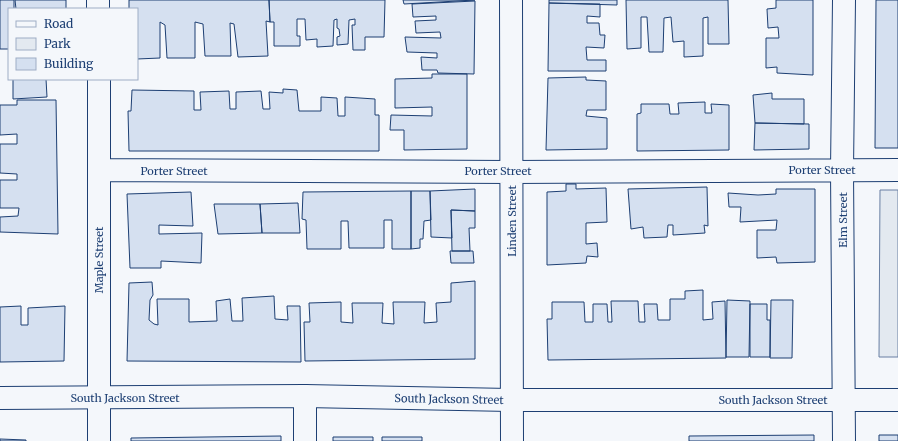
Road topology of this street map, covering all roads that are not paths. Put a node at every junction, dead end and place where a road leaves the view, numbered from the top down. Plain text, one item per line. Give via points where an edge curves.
1 (511, 0) edge
2 (844, 0) edge
3 (99, 80) edge
4 (99, 170) junction
5 (842, 170) junction
6 (898, 170) edge
7 (512, 172) junction
8 (305, 396) junction
9 (0, 398) edge
10 (99, 398) junction
11 (512, 400) junction
12 (843, 400) junction
13 (898, 400) edge
14 (99, 441) edge
15 (305, 441) edge
16 (512, 441) edge
17 (844, 441) edge

1 - 7 street, Linden Street
2 - 5 street, Elm Street
3 - 4 street, Maple Street
4 - 7 street, Porter Street
4 - 10 street, Maple Street
5 - 6 street, Porter Street
5 - 7 street, Porter Street
5 - 12 street, Elm Street
7 - 11 street, Linden Street
8 - 10 street, South Jackson Street
8 - 11 street, South Jackson Street
8 - 15 street
9 - 10 street, South Jackson Street
10 - 14 street, Maple Street
11 - 12 street, South Jackson Street
11 - 16 street, Linden Street
12 - 13 street, South Jackson Street
12 - 17 street, Elm Street

